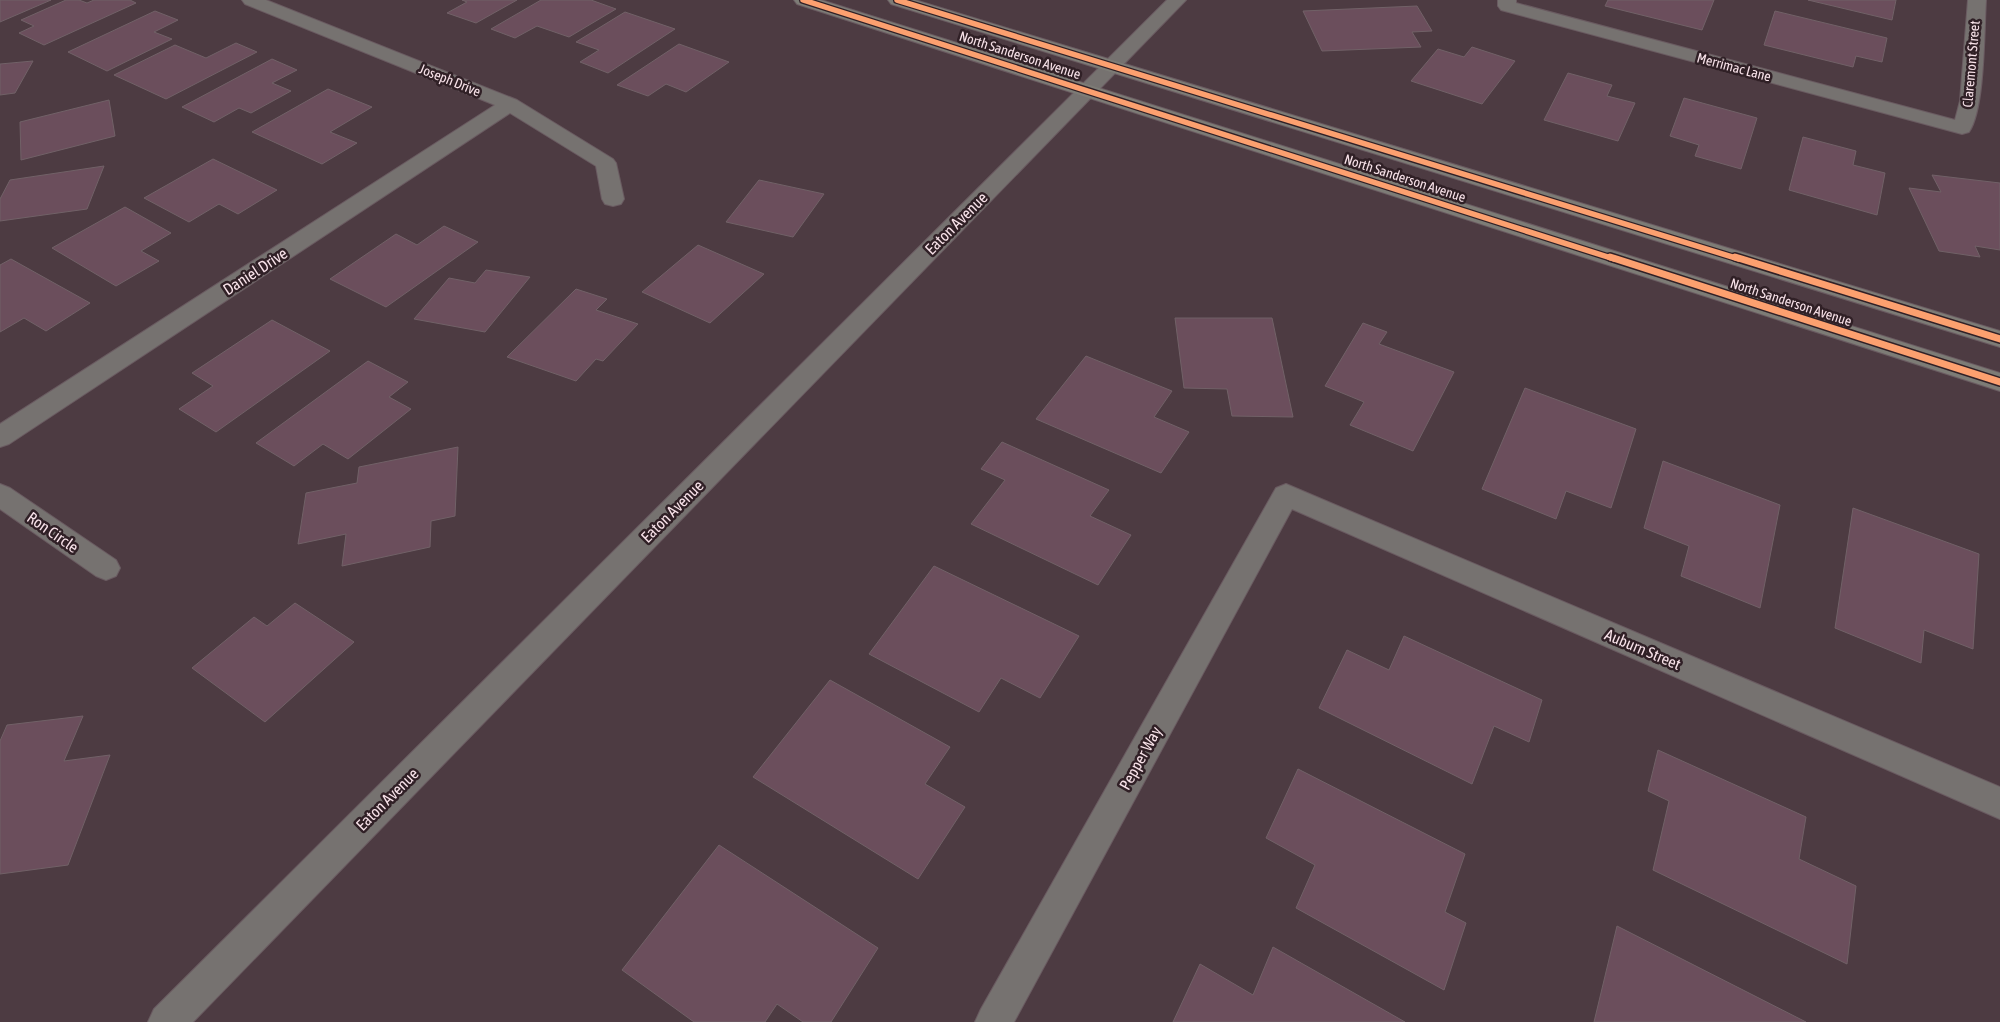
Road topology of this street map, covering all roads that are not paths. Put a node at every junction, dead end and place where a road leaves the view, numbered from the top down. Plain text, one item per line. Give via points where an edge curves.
1 (251, 0) edge
2 (803, 0) edge
3 (896, 0) edge
4 (1177, 0) edge
5 (1976, 0) edge
6 (1507, 3) edge
7 (1111, 66) junction
8 (1088, 90) junction
9 (510, 104) junction
10 (1962, 128) joint
11 (613, 199) dead end
12 (2000, 339) edge
13 (2000, 382) edge
14 (0, 437) edge
15 (0, 495) edge
16 (1286, 495) joint
17 (106, 568) dead end
18 (2000, 802) edge
19 (167, 1022) edge
20 (994, 1022) edge

1 - 9 street, Joseph Drive
2 - 8 highway, North Sanderson Avenue
3 - 7 highway, North Sanderson Avenue
4 - 7 street, Eaton Avenue
5 - 10 street, Claremont Street via 1970,102
6 - 10 street, Merrimac Lane
7 - 8 street, Eaton Avenue
7 - 12 highway, North Sanderson Avenue
8 - 13 highway, North Sanderson Avenue
8 - 19 street, Eaton Avenue
9 - 11 street, Joseph Drive via 606,164
9 - 14 street, Daniel Drive
15 - 17 street, Ron Circle
16 - 18 street, Auburn Street
16 - 20 street, Pepper Way

